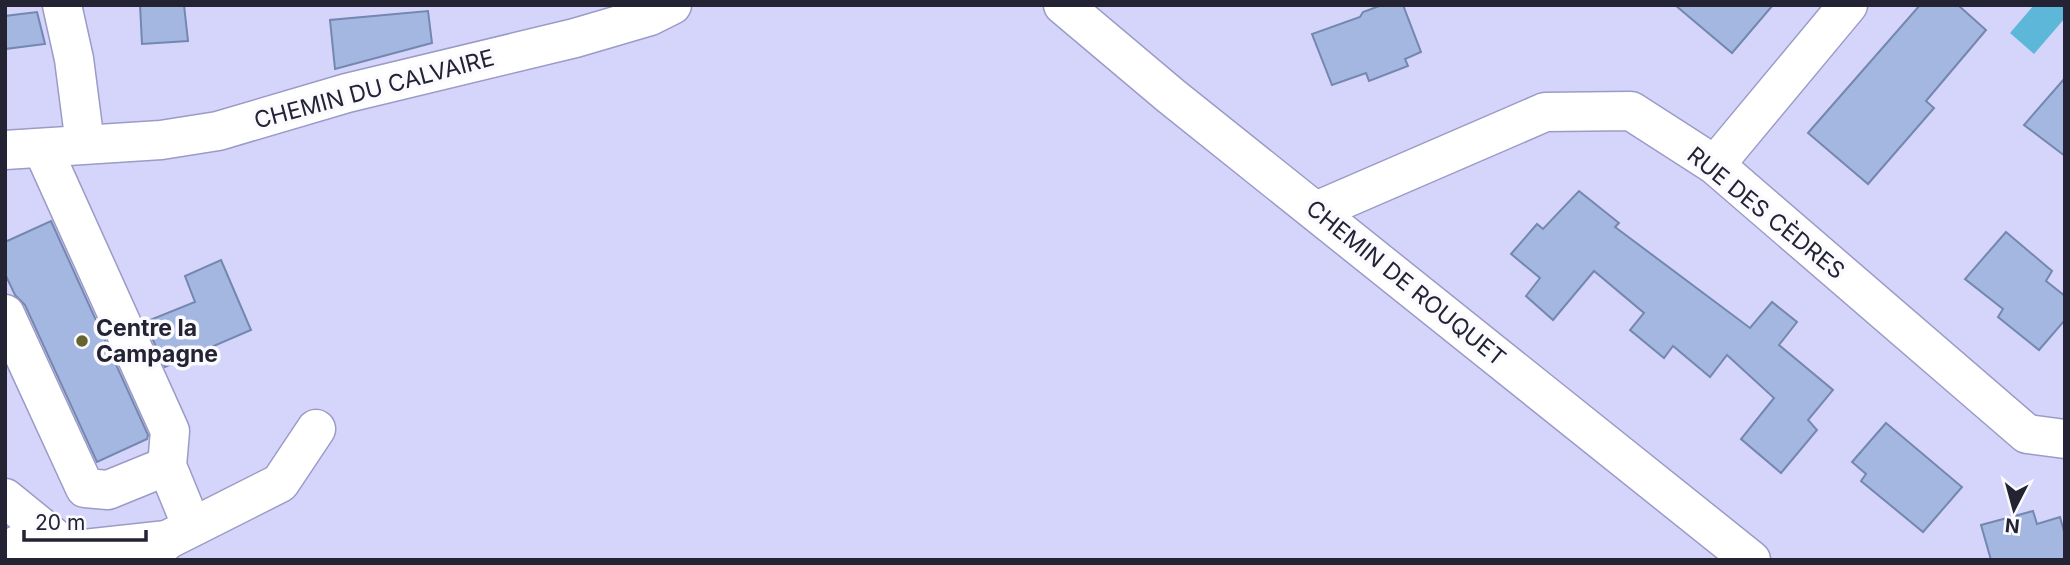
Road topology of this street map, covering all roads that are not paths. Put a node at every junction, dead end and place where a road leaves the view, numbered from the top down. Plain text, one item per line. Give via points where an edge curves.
1 (62, 5) edge
2 (672, 5) edge
3 (1063, 5) edge
4 (1848, 5) edge
5 (67, 148) junction
6 (5, 150) edge
7 (1715, 165) junction
8 (5, 170) edge
9 (1315, 211) junction
10 (5, 314) edge
11 (316, 429) dead end
12 (2065, 439) edge
13 (166, 466) junction
14 (5, 498) edge
15 (169, 542) edge
16 (73, 550) edge
17 (5, 553) edge
18 (1751, 560) edge

1 - 5 street via 74,59
2 - 5 street, CHEMIN DU CALVAIRE via 576,38 347,93 218,131
3 - 9 street, CHEMIN DE ROUQUET
4 - 7 street
5 - 6 street, CHEMIN DU CALVAIRE
5 - 8 street, CHEMIN DU CALVAIRE
5 - 13 street via 170,431
7 - 9 street, RUE DES CÈDRES via 1631,111 1545,112
7 - 12 street, RUE DES CÈDRES via 2027,434
9 - 18 street, CHEMIN DE ROUQUET
10 - 13 street via 85,488 108,490
11 - 15 street via 280,483
13 - 15 street
14 - 16 street
15 - 16 street
16 - 17 street via 43,539

